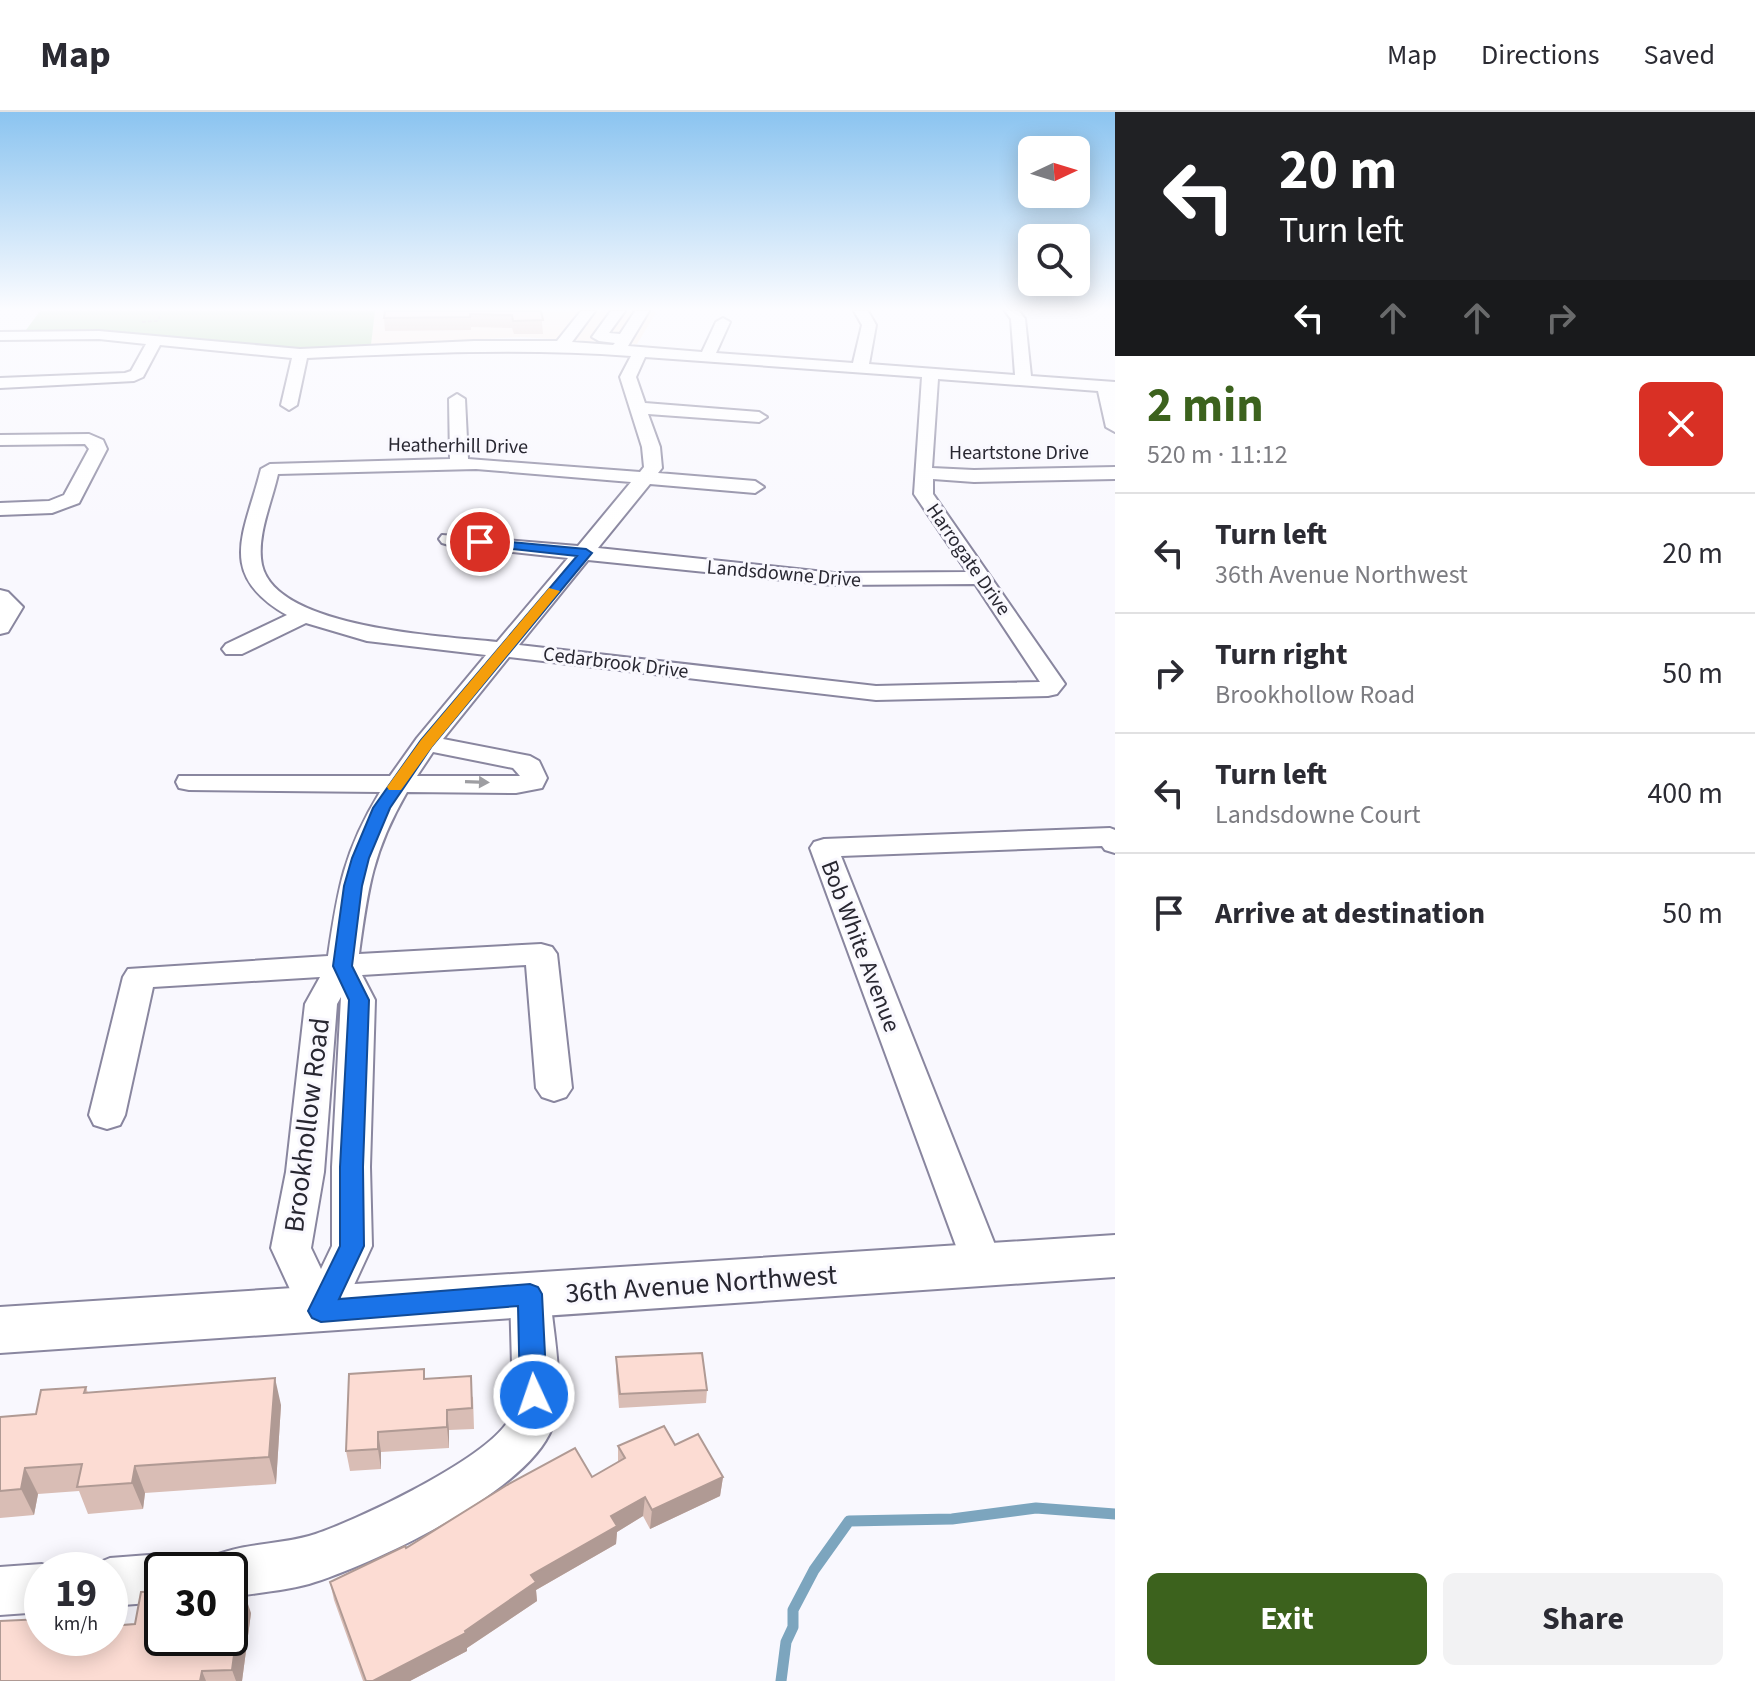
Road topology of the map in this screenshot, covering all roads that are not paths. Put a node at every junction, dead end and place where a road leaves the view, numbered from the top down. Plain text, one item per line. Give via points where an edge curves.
1 (293, 384) edge
2 (631, 384) edge
3 (929, 384) edge
4 (1075, 384) edge
5 (1110, 387) edge
6 (457, 399) dead end
7 (289, 405) dead end
8 (639, 408) junction
9 (759, 417) dead end
10 (1115, 427) edge
11 (0, 440) edge
12 (459, 464) junction
13 (270, 469) joint
14 (923, 473) junction
15 (1115, 473) edge
16 (646, 478) junction
17 (755, 487) dead end
18 (0, 509) edge
19 (449, 539) dead end
20 (586, 553) junction
21 (982, 578) junction
22 (3, 598) edge
23 (305, 615) junction
24 (0, 627) edge
25 (234, 649) dead end
26 (505, 649) junction
27 (1053, 684) joint
28 (426, 743) junction
29 (189, 782) dead end
30 (399, 782) junction
31 (1112, 841) edge
32 (342, 966) junction
33 (554, 1088) dead end
34 (107, 1115) dead end
35 (1115, 1256) edge
36 (983, 1265) junction
37 (530, 1294) junction
38 (321, 1311) junction
39 (0, 1330) edge
40 (248, 1570) edge
41 (24, 1589) edge
42 (0, 1591) edge

1 - 7 street
2 - 8 street
3 - 14 street, Harrogate Drive
4 - 5 street
5 - 10 street
6 - 12 street
8 - 9 street
8 - 16 street via 654,464
11 - 18 street via 83,439 95,442 98,449 72,499 52,507
12 - 13 street, Heatherhill Drive
12 - 16 street, Heatherhill Drive
13 - 23 street, Cedarbrook Drive via 252,570 261,586
14 - 15 street, Heartstone Drive
14 - 21 street, Harrogate Drive via 924,494
16 - 17 street, Heatherhill Drive
16 - 20 street, Brookhollow Road
19 - 20 street, Landsdowne Drive
20 - 21 street, Landsdowne Drive via 834,579
20 - 26 street, Brookhollow Road
21 - 27 street, Harrogate Drive
22 - 24 street via 12,607
23 - 25 street
23 - 26 street, Cedarbrook Drive via 367,634
26 - 27 street, Cedarbrook Drive via 876,693 1039,691
26 - 28 street, Brookhollow Road
28 - 30 street, Brookhollow Road
30 -> 28 street via 516,785 534,778 521,762
29 - 30 street
30 - 32 street, Brookhollow Road via 360,858
31 - 36 street, Bob White Avenue via 824,848
32 - 33 street via 541,954
32 - 34 street via 139,977
32 - 38 street, Brookhollow Road via 359,1000 352,1246
32 - 38 street, Brookhollow Road via 321,1004 305,1172 291,1248
35 - 36 main road, 36th Avenue Northwest
36 - 37 main road, 36th Avenue Northwest
37 - 38 main road, 36th Avenue Northwest
37 - 40 street via 535,1412 529,1430 511,1450 379,1533 311,1560
38 - 39 main road, 36th Avenue Northwest
41 - 42 street

